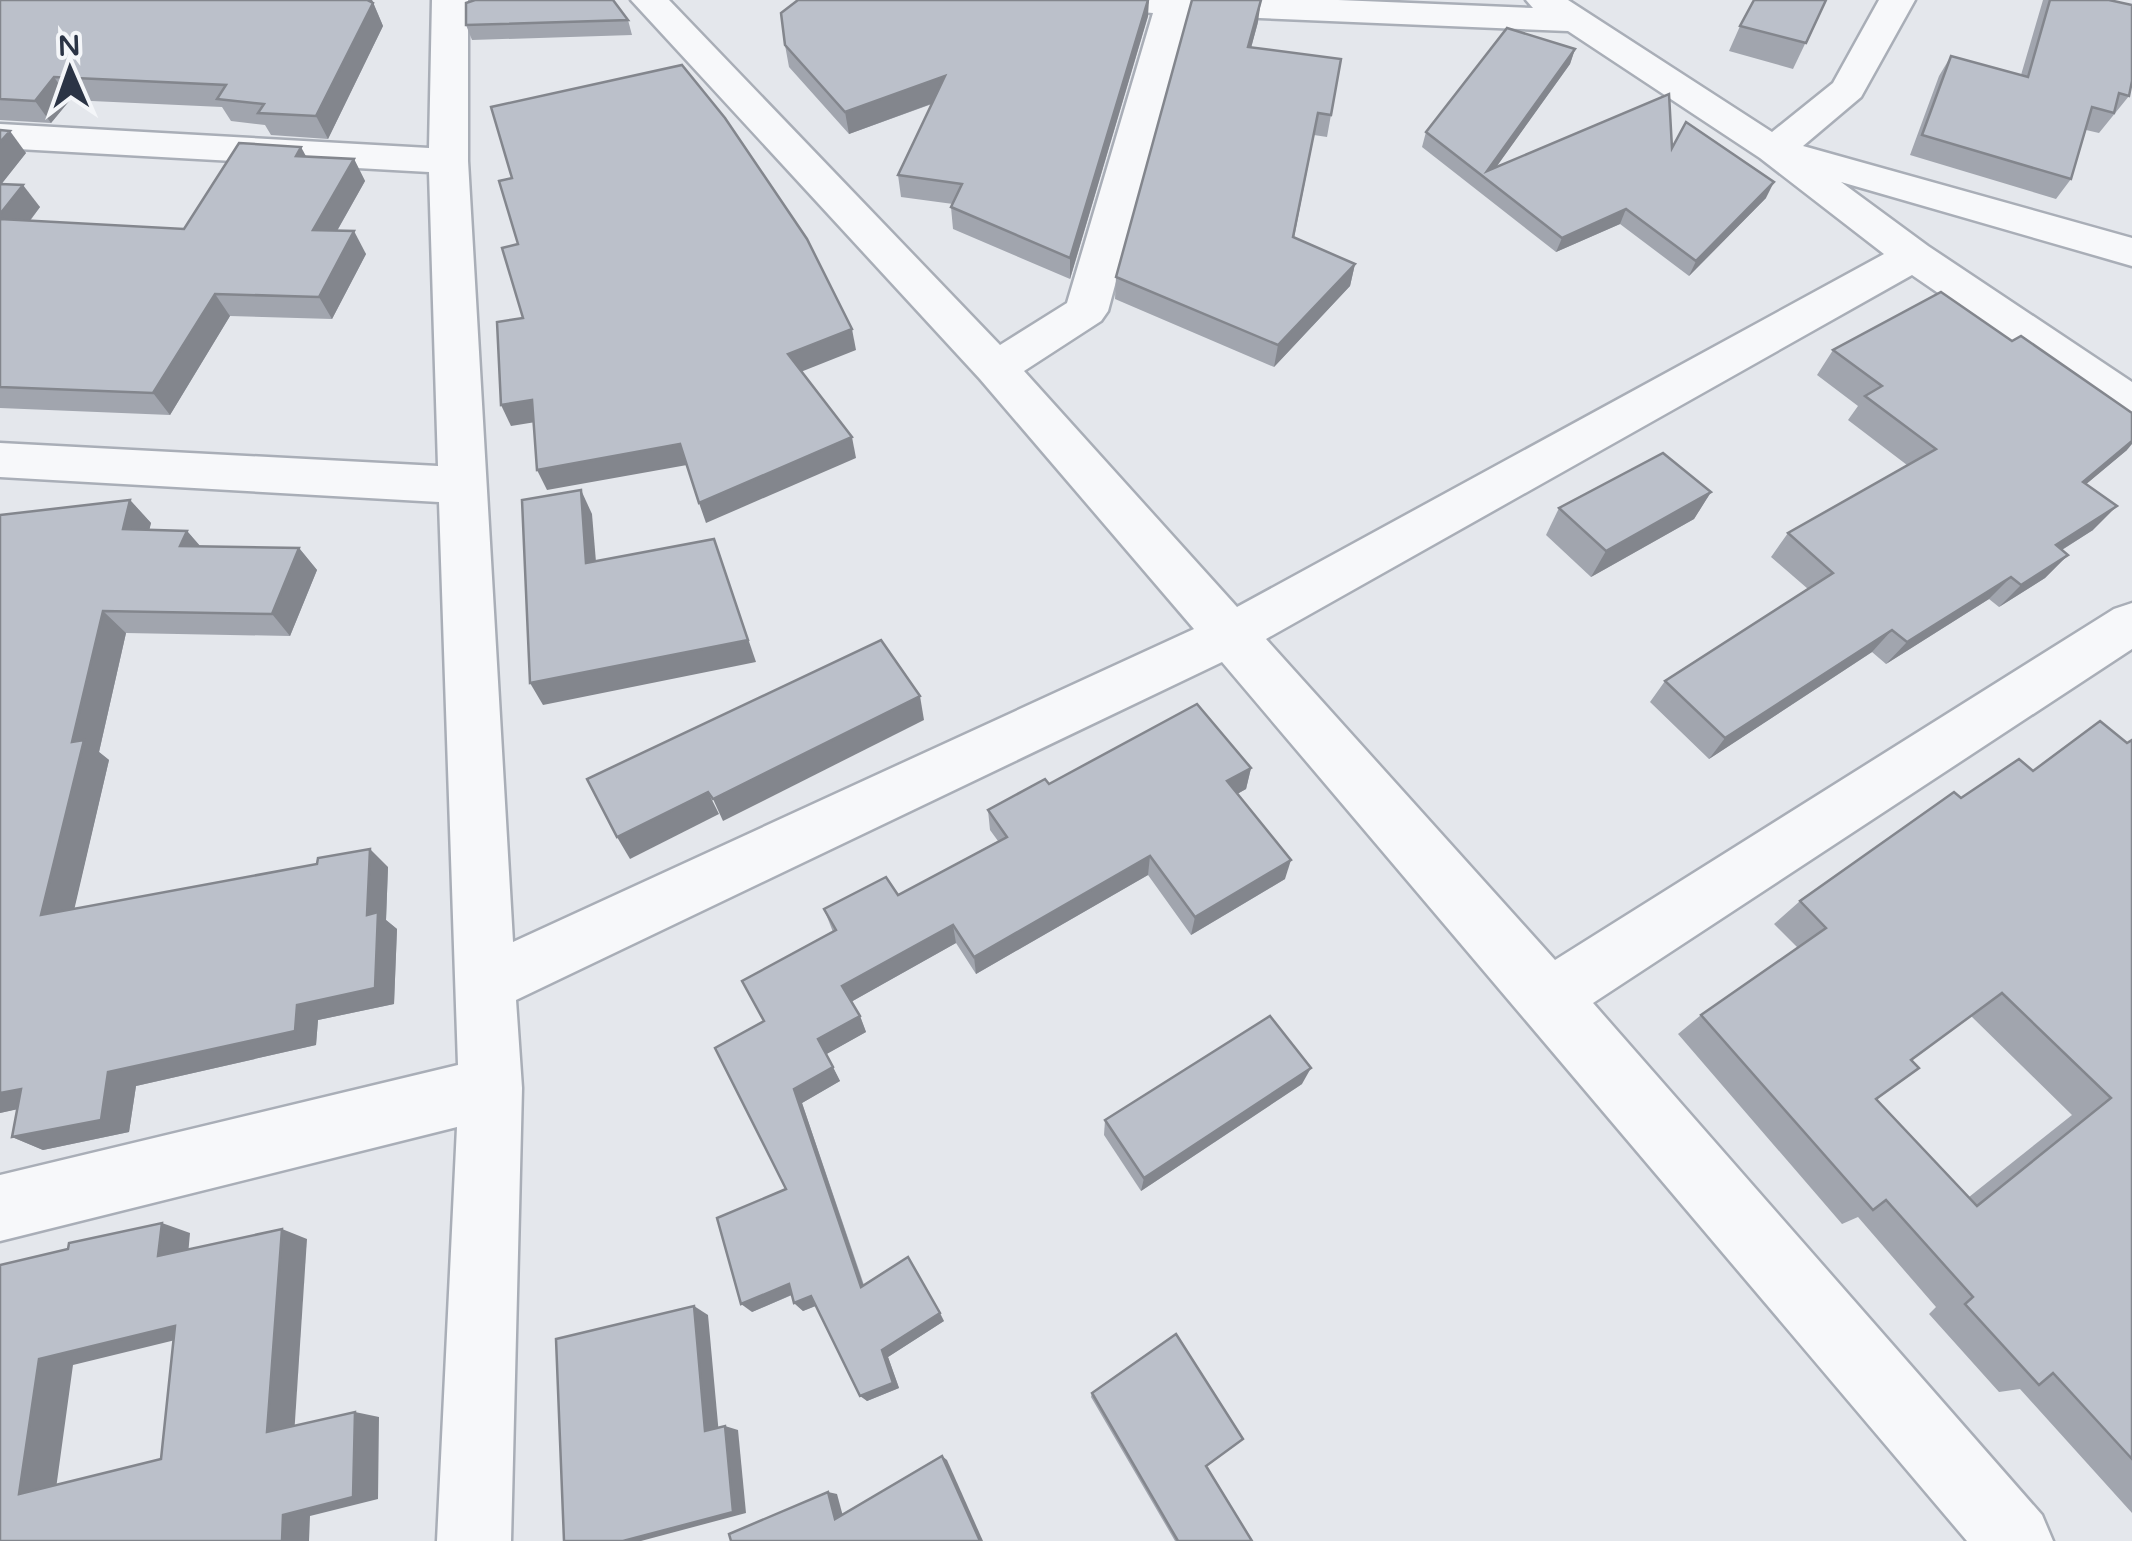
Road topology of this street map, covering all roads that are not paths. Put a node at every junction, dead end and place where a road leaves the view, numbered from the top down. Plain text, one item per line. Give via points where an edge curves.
1 (450, 0) edge
2 (649, 0) edge
3 (1094, 0) edge
4 (1898, 0) edge
5 (1172, 4) junction
6 (1559, 10) edge
7 (0, 136) edge
8 (1774, 150) junction
9 (448, 161) junction
10 (2132, 252) edge
11 (1913, 256) junction
12 (996, 368) junction
13 (2132, 404) edge
14 (0, 460) edge
15 (461, 485) junction
16 (2132, 623) edge
17 (1228, 636) junction
18 (482, 986) junction
19 (1549, 998) junction
20 (490, 1088) junction
21 (0, 1208) edge
22 (474, 1541) edge
23 (2016, 1541) edge

1 - 9 street
2 - 12 street
3 - 5 street
4 - 8 street via 1848,89
5 - 6 street
5 - 12 street via 1086,311
6 - 8 street
7 - 9 street
8 - 10 street
8 - 11 street
9 - 15 street
11 - 13 street
11 - 17 street
12 - 17 street
14 - 15 street
15 - 18 street
16 - 19 street
17 - 18 street
17 - 19 street
18 - 20 street
19 - 23 street
20 - 21 street
20 - 22 street

